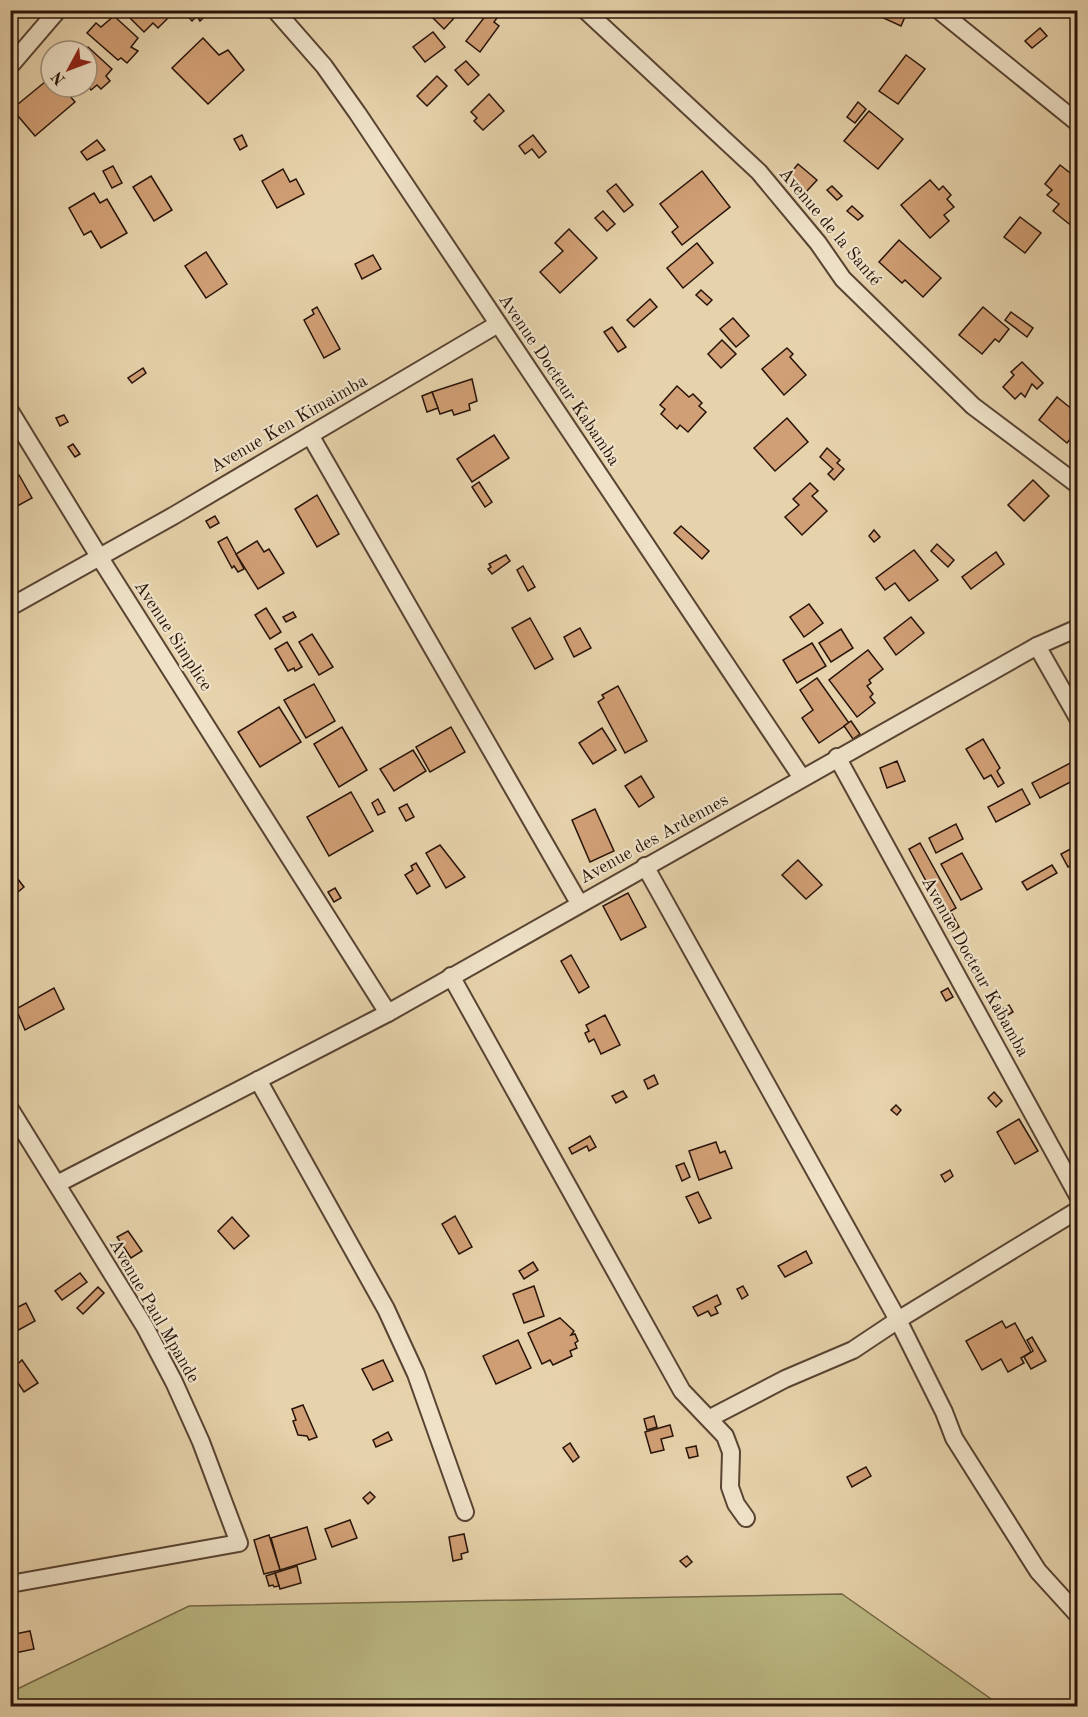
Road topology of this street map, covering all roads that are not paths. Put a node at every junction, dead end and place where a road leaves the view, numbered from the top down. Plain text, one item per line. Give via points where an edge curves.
1 (58, 10) edge
2 (275, 10) edge
3 (585, 10) edge
4 (941, 12) edge
5 (10, 66) edge
6 (1077, 123) edge
7 (498, 324) junction
8 (10, 411) edge
9 (310, 435) junction
10 (1077, 485) edge
11 (100, 558) junction
12 (10, 607) edge
13 (1077, 628) edge
14 (1036, 646) junction
15 (1077, 718) edge
16 (837, 757) junction
17 (802, 778) junction
18 (645, 866) junction
19 (579, 903) junction
20 (451, 976) junction
21 (388, 1013) junction
22 (258, 1080) junction
23 (10, 1109) edge
24 (57, 1185) junction
25 (1077, 1196) edge
26 (1077, 1210) edge
27 (898, 1320) junction
28 (710, 1418) junction
29 (465, 1512) dead end
30 (746, 1518) dead end
31 (10, 1584) edge
32 (1077, 1616) edge

1 - 5 street
2 - 7 street, Avenue Docteur Kabamba via 324,66
3 - 10 street, Avenue de la Santé via 759,172 843,279 972,406
4 - 6 street
7 - 9 street, Avenue Ken Kimaimba
7 - 17 street, Avenue Docteur Kabamba
8 - 11 street, Avenue Simplice
9 - 11 street, Avenue Ken Kimaimba
9 - 19 street
11 - 12 street, Avenue Ken Kimaimba
11 - 21 street, Avenue Simplice
13 - 14 street, Avenue des Ardennes
14 - 15 street
14 - 16 street, Avenue des Ardennes
16 - 17 street, Avenue des Ardennes
16 - 25 street, Avenue Docteur Kabamba
17 - 18 street, Avenue des Ardennes
18 - 19 street, Avenue des Ardennes
18 - 27 street
19 - 20 street, Avenue des Ardennes
20 - 21 street, Avenue des Ardennes
20 - 28 street via 682,1390
21 - 22 street, Avenue des Ardennes
22 - 24 street, Avenue des Ardennes
22 - 29 street via 386,1309 416,1374
23 - 24 street, Avenue Paul Mpande
24 - 31 street, Avenue Paul Mpande via 145,1327 174,1382 239,1543
26 - 27 street
27 - 28 street via 853,1350 785,1378
27 - 32 street via 954,1438 1038,1571
28 - 30 street via 725,1436 731,1452 730,1487

